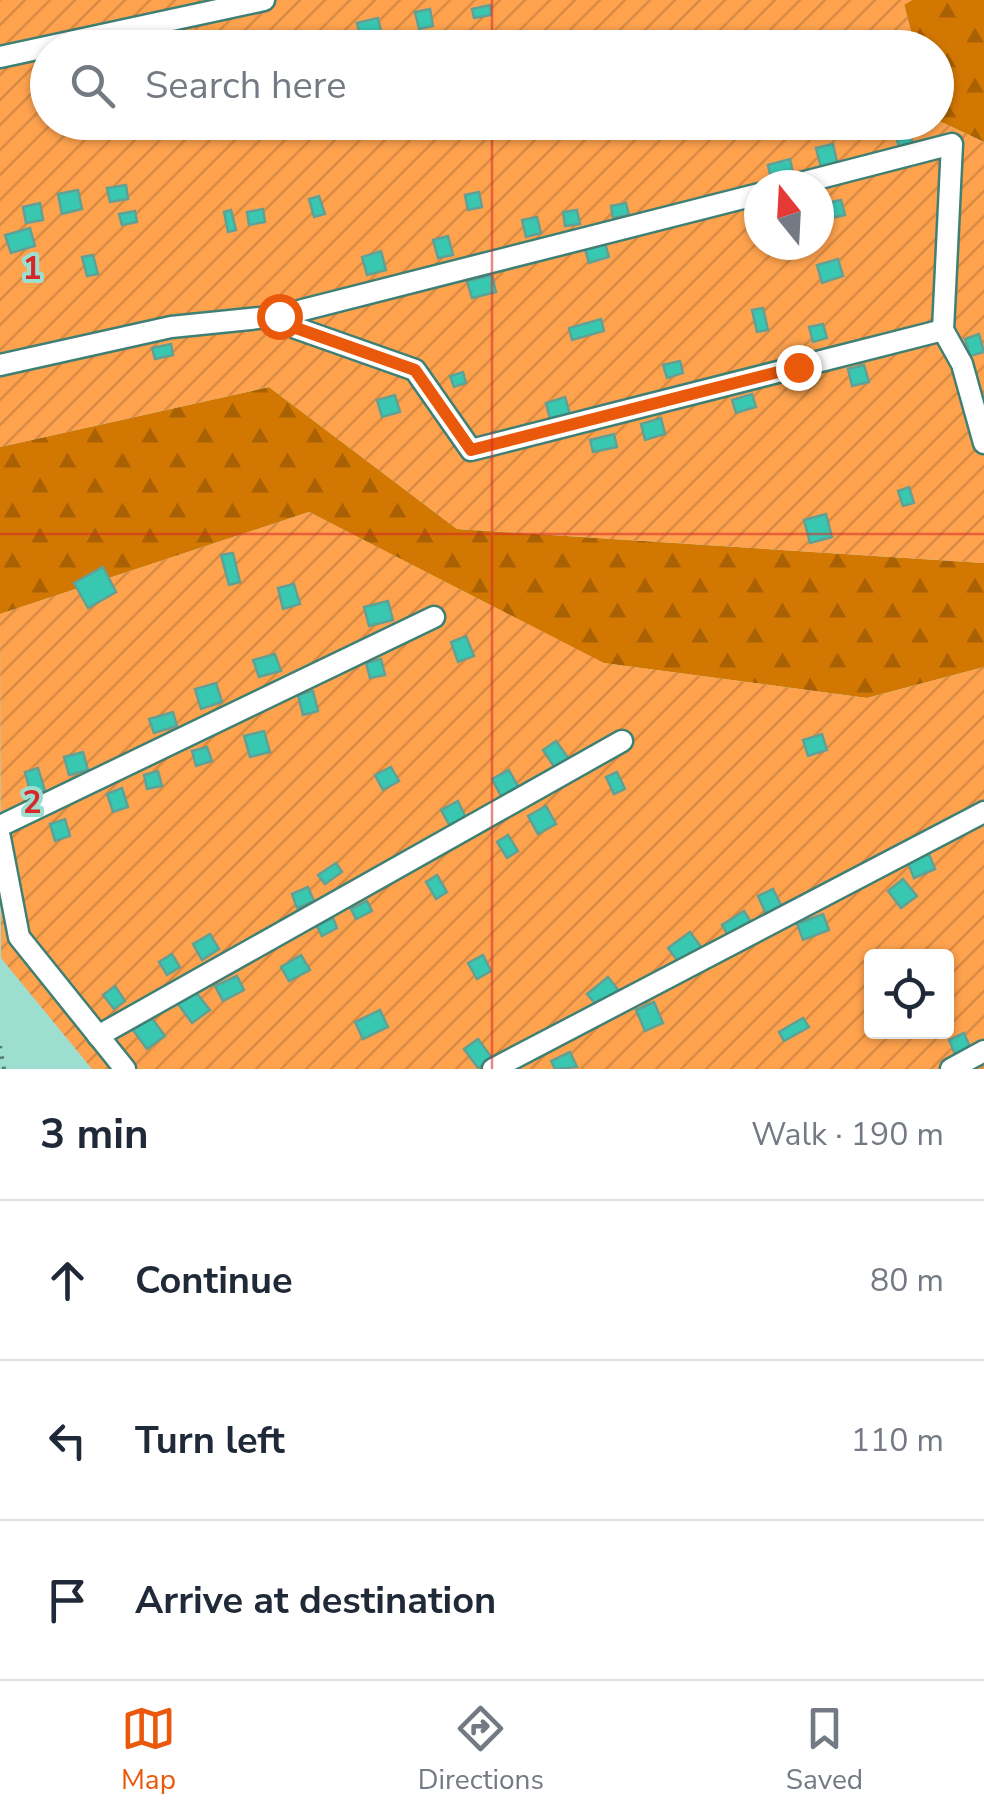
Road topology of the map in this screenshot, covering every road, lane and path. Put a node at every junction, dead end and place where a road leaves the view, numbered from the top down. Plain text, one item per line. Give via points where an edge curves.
1 (264, 0) edge
2 (125, 30) edge
3 (30, 51) edge
4 (0, 57) edge
5 (834, 174) edge
6 (744, 198) edge
7 (279, 316) junction
8 (943, 330) junction
9 (0, 365) edge
10 (984, 443) edge
11 (434, 617) dead end
12 (622, 741) dead end
13 (984, 812) edge
14 (0, 826) edge
15 (0, 838) edge
16 (98, 1036) junction
17 (0, 1046) edge
18 (984, 1052) edge
19 (4, 1069) edge
20 (125, 1069) edge
21 (493, 1069) edge
22 (951, 1069) edge

1 - 2 street
3 - 4 street
5 - 8 street via 952,144
6 - 7 street
7 - 8 street via 415,370 471,450
7 - 9 street via 171,327
8 - 10 street via 962,364
11 - 14 street
12 - 16 street
13 - 21 street
15 - 16 street via 19,937
16 - 20 street
17 - 19 path
18 - 22 street

